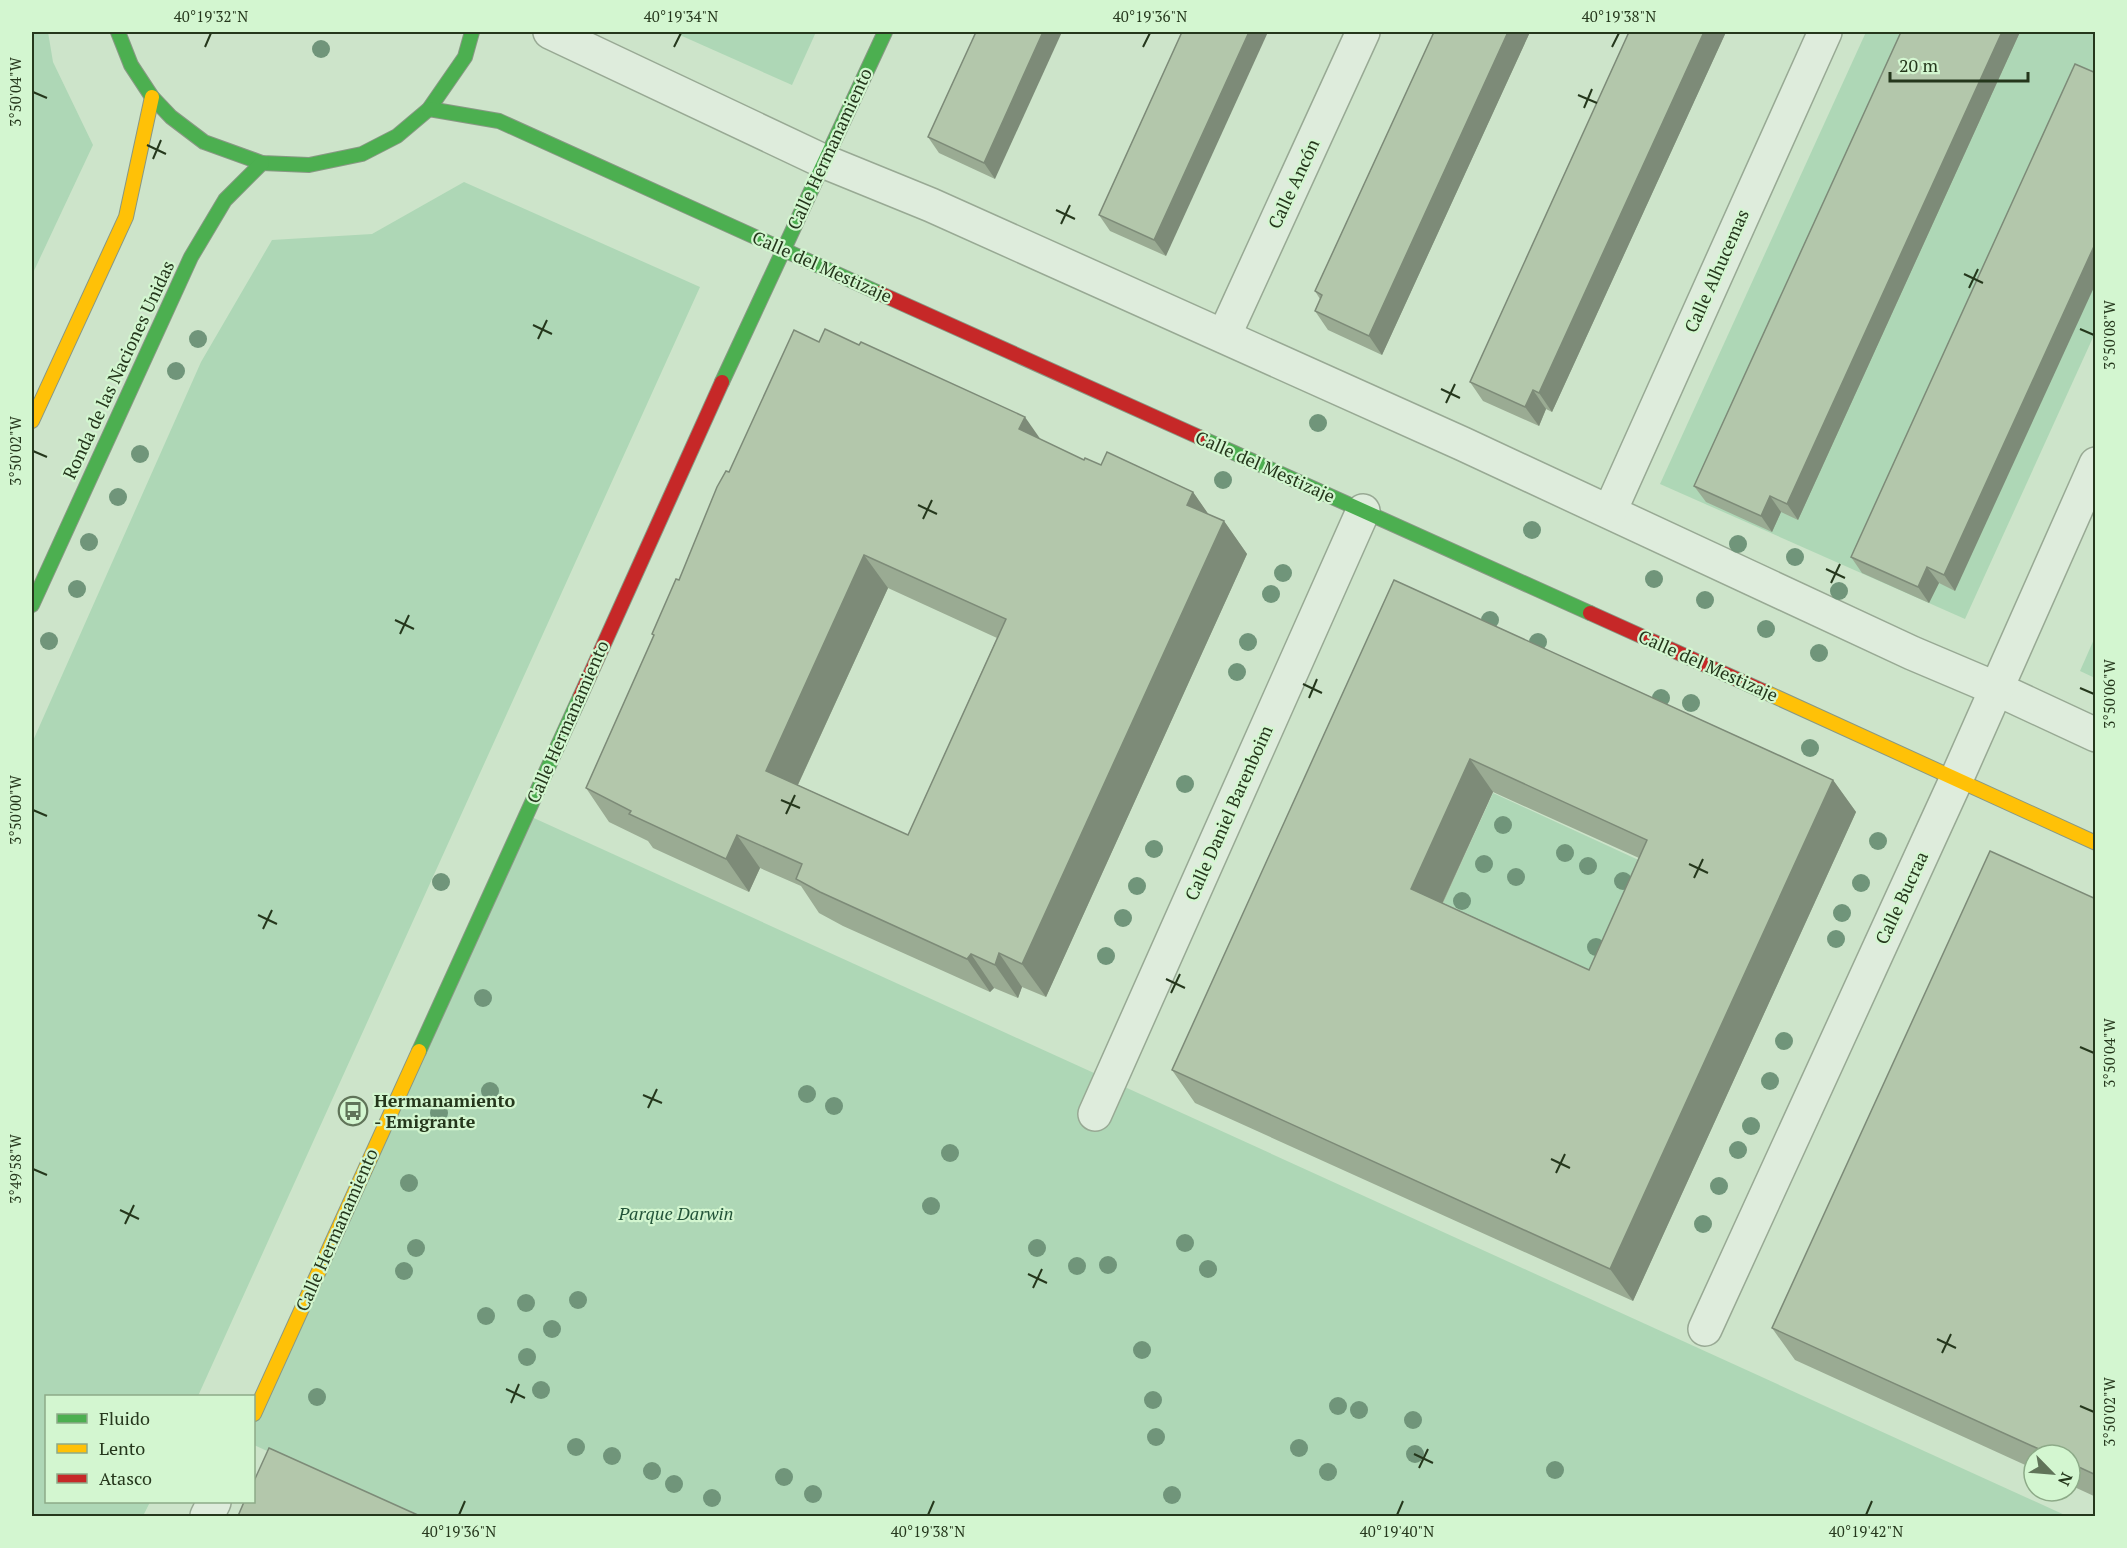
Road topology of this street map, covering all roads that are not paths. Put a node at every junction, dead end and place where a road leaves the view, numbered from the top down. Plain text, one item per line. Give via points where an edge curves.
1 (118, 32) edge
2 (472, 32) edge
3 (550, 32) edge
4 (885, 32) edge
5 (1364, 32) edge
6 (1825, 32) edge
7 (152, 97) junction
8 (429, 109) junction
9 (823, 161) junction
10 (262, 163) junction
11 (782, 251) junction
12 (1224, 336) junction
13 (32, 421) edge
14 (2096, 464) edge
15 (1363, 511) junction
16 (1610, 511) junction
17 (32, 605) edge
18 (1997, 689) junction
19 (2096, 735) edge
20 (1956, 780) junction
21 (2096, 843) edge
22 (1095, 1114) dead end
23 (1705, 1329) dead end
24 (255, 1412) edge

1 - 7 street via 131,65
2 - 8 street via 465,57
3 - 9 street
4 - 9 street, Calle Hermanamiento
5 - 12 street, Calle Ancón
6 - 16 street, Calle Alhucemas
7 - 10 street via 204,142
7 - 13 street via 126,217
8 - 10 street via 397,136 362,154 309,165
8 - 11 street, Calle del Mestizaje via 499,122
9 - 11 street, Calle Hermanamiento
9 - 12 street
10 - 17 street, Ronda de las Naciones Unidas via 225,200 191,257
11 - 15 street, Calle del Mestizaje
11 - 24 street, Calle Hermanamiento
12 - 16 street
14 - 18 street, Calle Bucraa
15 - 20 street, Calle del Mestizaje
15 - 22 street, Calle Daniel Barenboim
16 - 18 street
18 - 19 street
18 - 20 street, Calle Bucraa
20 - 21 street, Calle del Mestizaje
20 - 23 street, Calle Bucraa

